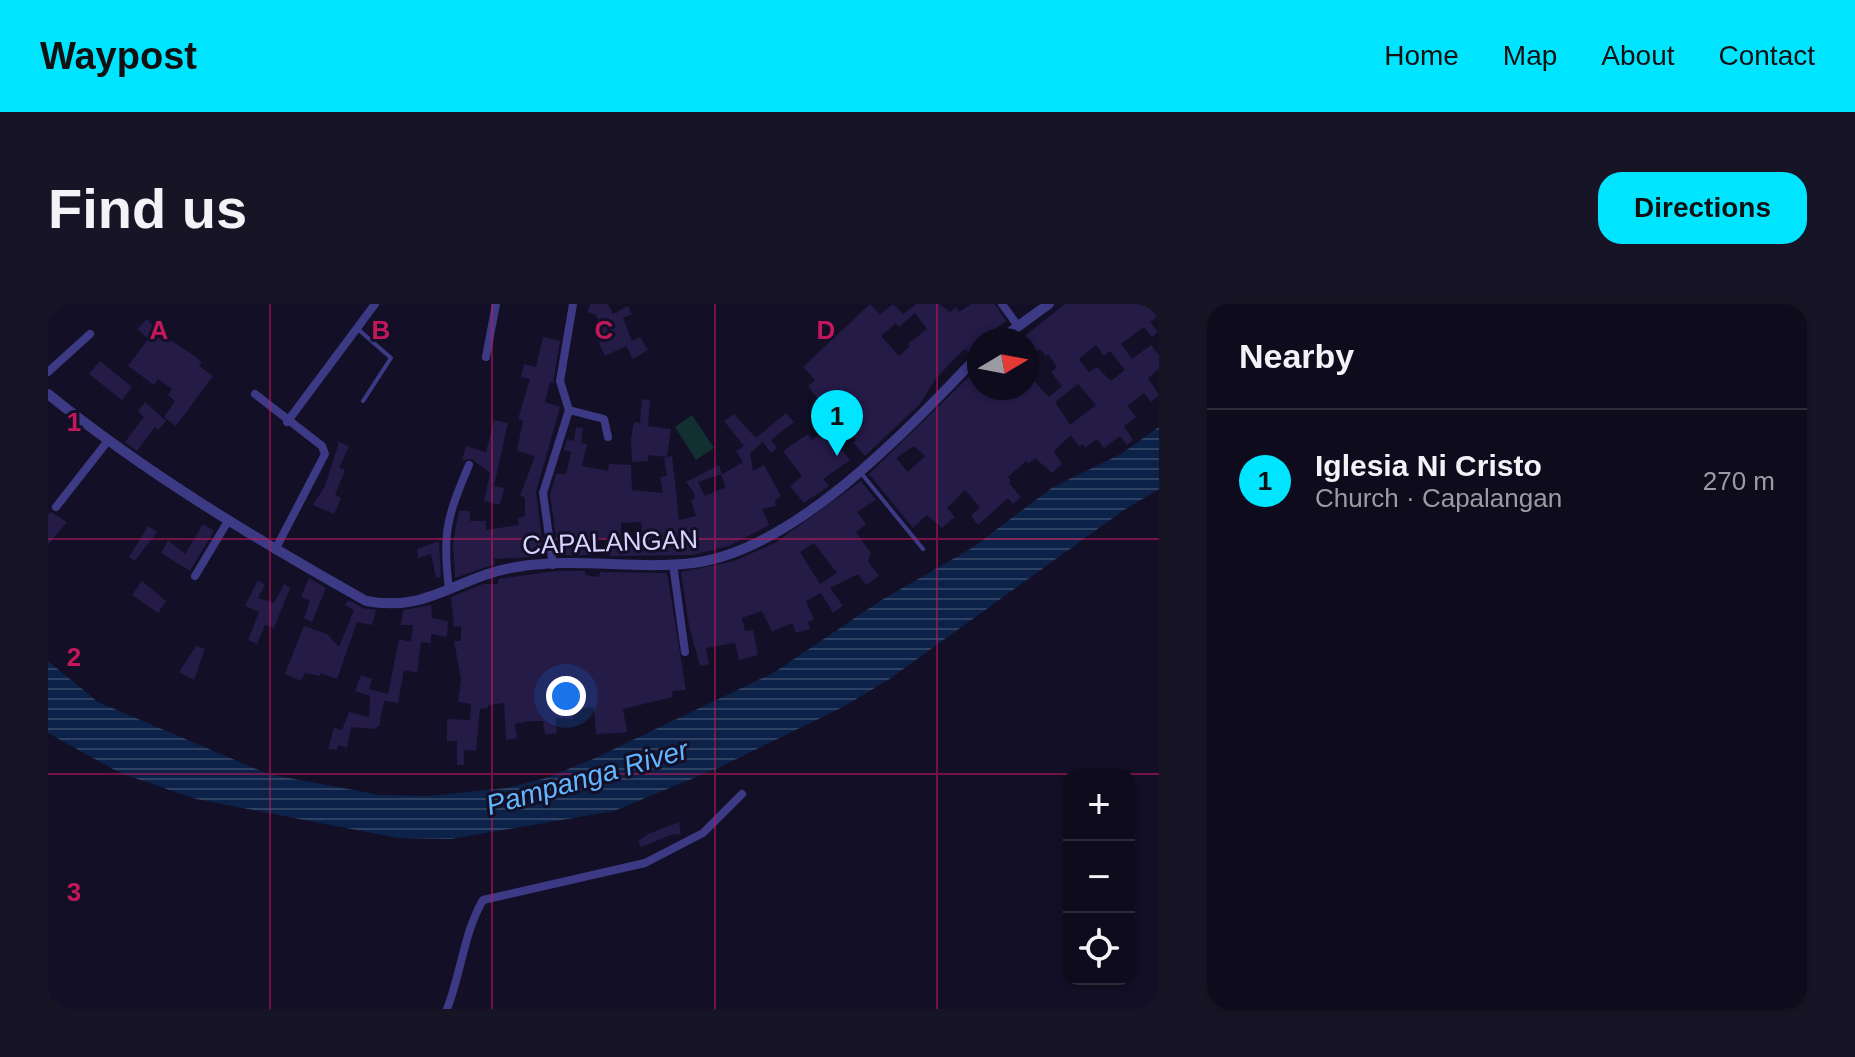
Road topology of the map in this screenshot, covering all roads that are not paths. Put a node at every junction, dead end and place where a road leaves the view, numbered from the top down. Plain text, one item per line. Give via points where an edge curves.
1 (375, 304) edge
2 (496, 304) edge
3 (573, 304) edge
4 (1002, 304) edge
5 (1049, 304) edge
6 (1018, 326) junction
7 (357, 328) junction
8 (1015, 328) edge
9 (90, 334) dead end
10 (486, 357) dead end
11 (967, 367) edge
12 (48, 372) edge
13 (48, 394) edge
14 (255, 394) dead end
15 (363, 401) dead end
16 (569, 410) junction
17 (287, 422) junction
18 (608, 437) dead end
19 (107, 442) junction
20 (469, 465) dead end
21 (859, 471) junction
22 (56, 507) dead end
23 (228, 521) junction
24 (923, 549) dead end
25 (275, 550) junction
26 (673, 564) junction
27 (553, 565) junction
28 (195, 576) dead end
29 (449, 589) junction
30 (685, 652) dead end
31 (742, 794) dead end
32 (447, 1009) edge

1 - 7 street
2 - 10 street
3 - 16 street via 560,381
4 - 6 street
5 - 6 street
6 - 8 street
7 - 15 lane via 391,358
7 - 17 street
9 - 12 street
11 - 21 street, CAPALANGAN
13 - 19 street, CAPALANGAN
14 - 17 street
16 - 18 street via 604,419
16 - 27 street via 543,493
17 - 25 street via 322,446 325,454
19 - 22 street
19 - 23 street, CAPALANGAN
20 - 29 street via 448,512
21 - 24 lane
21 - 26 street, CAPALANGAN via 791,523 749,546 727,557
23 - 25 street, CAPALANGAN
23 - 28 street
25 - 29 street, CAPALANGAN via 366,601 420,602
26 - 27 street, CAPALANGAN
26 - 30 street
27 - 29 street, CAPALANGAN via 499,569
31 - 32 street via 703,833 645,863 483,900

